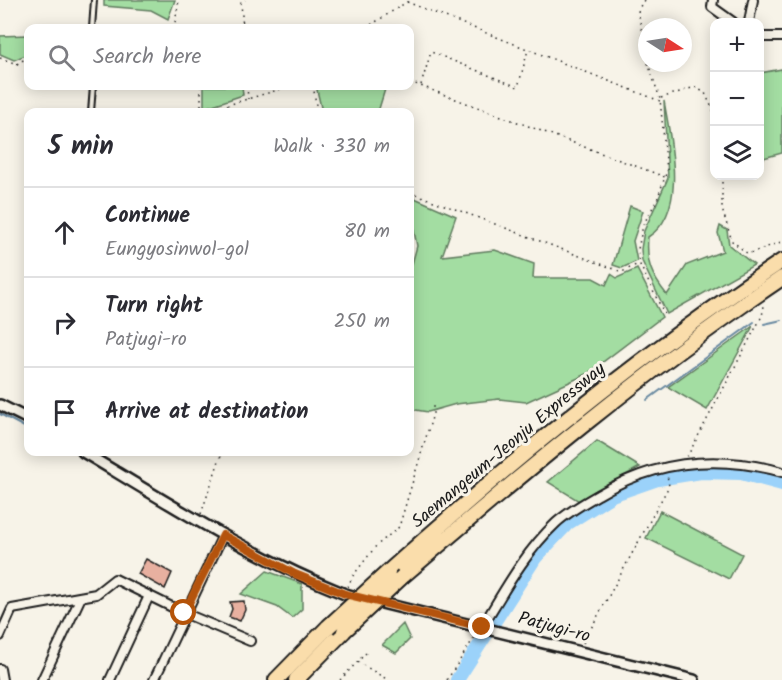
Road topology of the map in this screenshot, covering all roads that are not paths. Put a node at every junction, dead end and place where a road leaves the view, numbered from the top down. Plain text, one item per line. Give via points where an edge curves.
1 (94, 0) edge
2 (713, 0) edge
3 (753, 0) edge
4 (727, 18) edge
5 (750, 18) edge
6 (92, 24) edge
7 (764, 37) edge
8 (782, 37) edge
9 (93, 90) edge
10 (91, 108) edge
11 (782, 261) edge
12 (782, 278) edge
13 (0, 405) edge
14 (24, 417) edge
15 (90, 456) edge
16 (782, 472) edge
17 (223, 535) junction
18 (149, 596) junction
19 (81, 597) junction
20 (184, 613) junction
21 (483, 627) junction
22 (1, 633) edge
23 (250, 641) dead end
24 (0, 669) edge
25 (2, 680) edge
26 (42, 680) edge
27 (110, 680) edge
28 (154, 680) edge
29 (276, 680) edge
30 (296, 680) edge
31 (694, 680) edge

1 - 6 lane
2 - 4 street via 712,7
3 - 5 street
7 - 8 street
9 - 10 lane
11 - 29 highway, Saemangeum-Jeonju Expressway, bridge via 658,347 552,430 388,572
12 - 30 highway, Saemangeum-Jeonju Expressway, bridge via 661,363 519,476 403,576
13 - 14 street
15 - 17 street, Patjugi-ro
16 - 21 street via 706,460 665,466 621,481 556,522 525,558
17 - 20 street
17 - 21 street, Patjugi-ro via 295,574 345,594
18 - 19 street via 115,579 96,594
18 - 20 street
18 - 27 street
19 - 22 street via 12,609
19 - 26 street
20 - 23 street
20 - 28 street
21 - 31 street, Patjugi-ro
24 - 25 street

